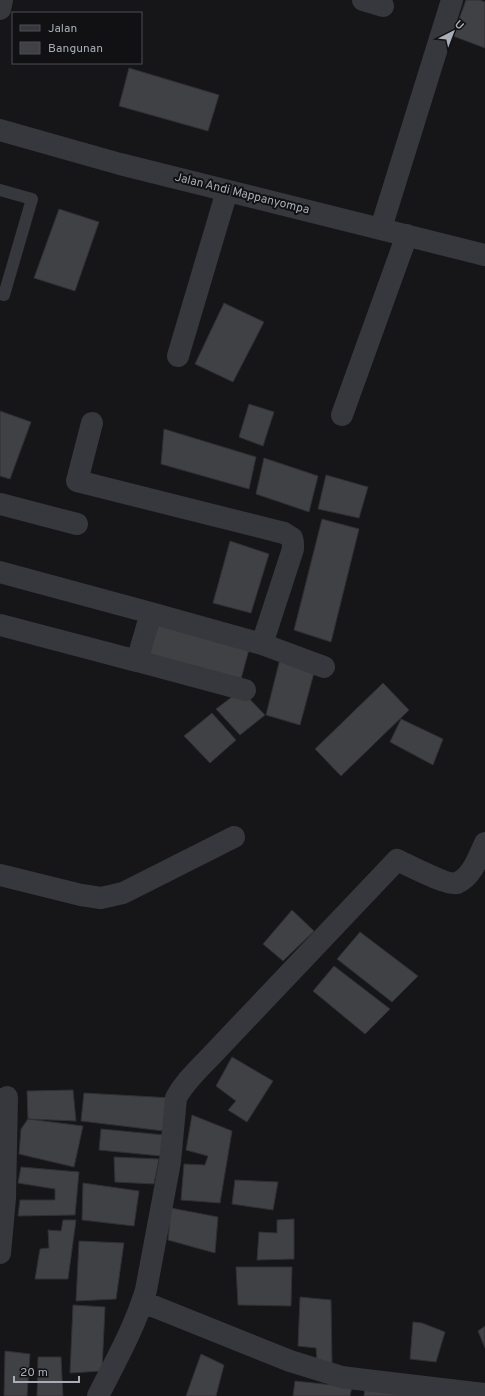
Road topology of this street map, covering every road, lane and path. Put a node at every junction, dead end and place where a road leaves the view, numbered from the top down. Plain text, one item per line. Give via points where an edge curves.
1 (2, 0) edge
2 (452, 0) edge
3 (0, 9) edge
4 (0, 130) edge
5 (0, 190) edge
6 (227, 191) junction
7 (380, 228) junction
8 (407, 235) junction
9 (485, 255) edge
10 (0, 294) edge
11 (178, 356) dead end
12 (342, 415) dead end
13 (92, 423) dead end
14 (0, 504) edge
15 (77, 524) dead end
16 (0, 572) edge
17 (151, 613) junction
18 (0, 625) edge
19 (262, 644) junction
20 (136, 661) junction
21 (324, 667) dead end
22 (245, 690) dead end
23 (234, 837) dead end
24 (485, 843) edge
25 (0, 875) edge
26 (7, 1097) dead end
27 (0, 1253) edge
28 (143, 1302) junction
29 (485, 1394) edge
30 (98, 1396) edge

1 - 3 street
2 - 7 street
4 - 6 street, Jalan Andi Mappanyompa
5 - 10 lane via 32,199 4,295
6 - 7 street, Jalan Andi Mappanyompa
6 - 11 street
7 - 8 street, Jalan Andi Mappanyompa
8 - 9 street, Jalan Andi Mappanyompa
8 - 12 street
13 - 19 street via 77,480 254,524 292,538 293,549
14 - 15 street
16 - 17 street
17 - 19 street
17 - 20 street
18 - 20 street
19 - 21 street
20 - 22 street
23 - 25 street via 123,893 101,898
24 - 28 street via 470,872 453,884 397,860 187,1080 176,1098 170,1162
26 - 27 street via 5,1198
28 - 29 street via 290,1361 342,1377
28 - 30 street

